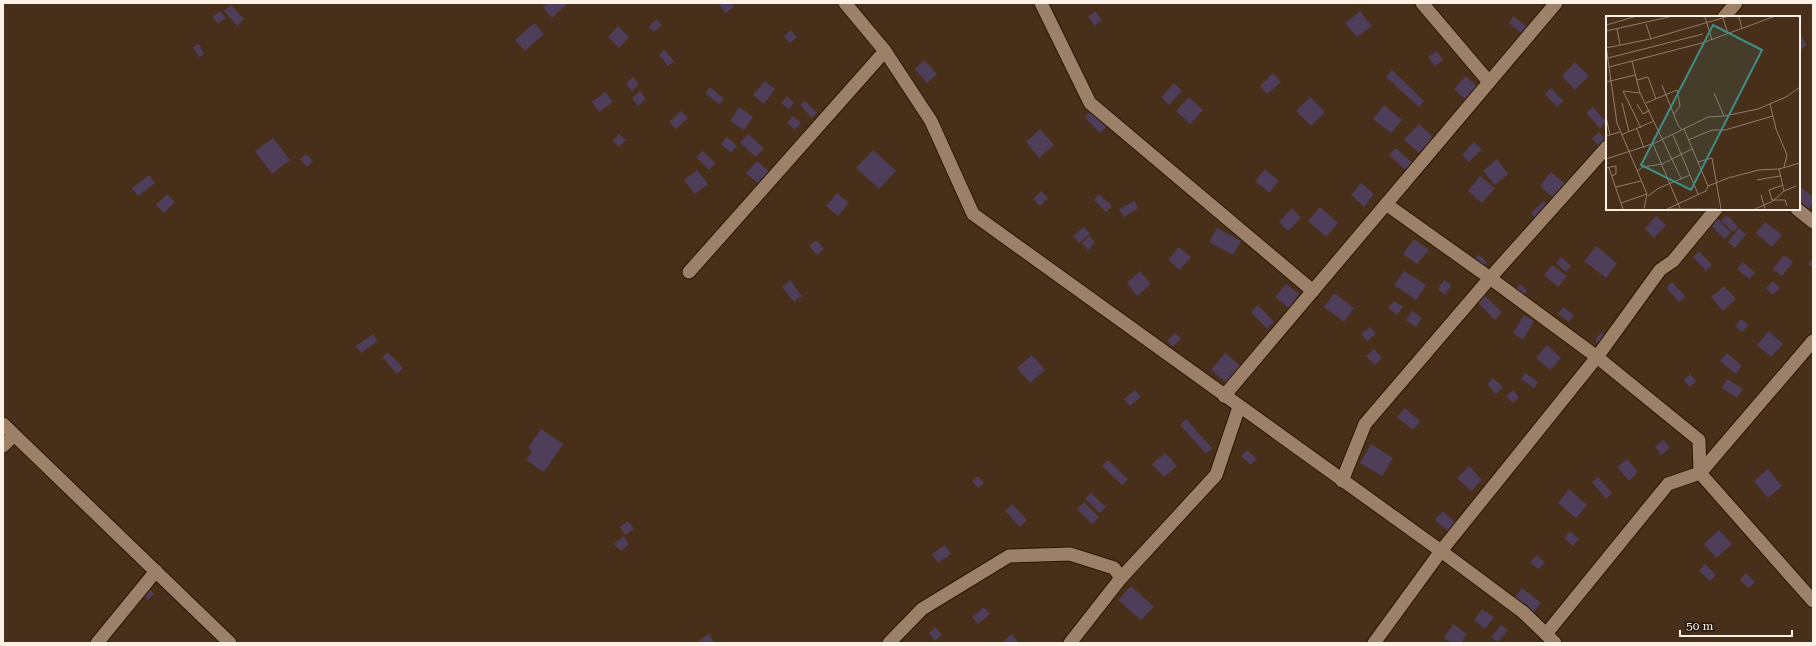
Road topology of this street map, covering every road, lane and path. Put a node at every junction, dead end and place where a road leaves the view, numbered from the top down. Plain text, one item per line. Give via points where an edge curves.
1 (846, 3) edge
2 (1041, 3) edge
3 (1422, 3) edge
4 (1556, 3) edge
5 (1736, 3) edge
6 (1725, 16) edge
7 (884, 51) junction
8 (1489, 82) junction
9 (1606, 148) edge
10 (1386, 204) junction
11 (1715, 210) edge
12 (1798, 210) edge
13 (1813, 222) edge
14 (689, 272) dead end
15 (1490, 278) junction
16 (1313, 291) junction
17 (1813, 341) edge
18 (1597, 357) junction
19 (1224, 396) junction
20 (1239, 407) junction
21 (3, 424) edge
22 (14, 435) junction
23 (3, 446) edge
24 (1700, 473) junction
25 (1342, 481) junction
26 (1441, 551) junction
27 (156, 571) junction
28 (1121, 578) junction
29 (1813, 601) edge
30 (1550, 639) edge
31 (97, 643) edge
32 (230, 643) edge
33 (888, 643) edge
34 (1070, 643) edge
35 (1374, 643) edge

1 - 7 street
2 - 16 street via 1090,103
3 - 8 street
4 - 8 street
5 - 6 street
7 - 14 street
7 - 19 street via 931,121 973,214
8 - 10 street
9 - 15 street
10 - 15 street
10 - 16 street
11 - 18 street via 1673,261 1660,270
12 - 13 street
15 - 18 street
15 - 25 street via 1365,424
16 - 19 street
17 - 24 street
18 - 24 street via 1699,440
18 - 26 street
19 - 20 street
20 - 25 street
20 - 28 street via 1216,475
21 - 22 street
22 - 23 street
22 - 27 street
24 - 29 street
24 - 30 street via 1668,484
25 - 26 street
26 - 30 street via 1523,612
26 - 35 street
27 - 31 street
27 - 32 street
28 - 33 street via 1114,568 1070,554 1009,556 922,609
28 - 34 street

